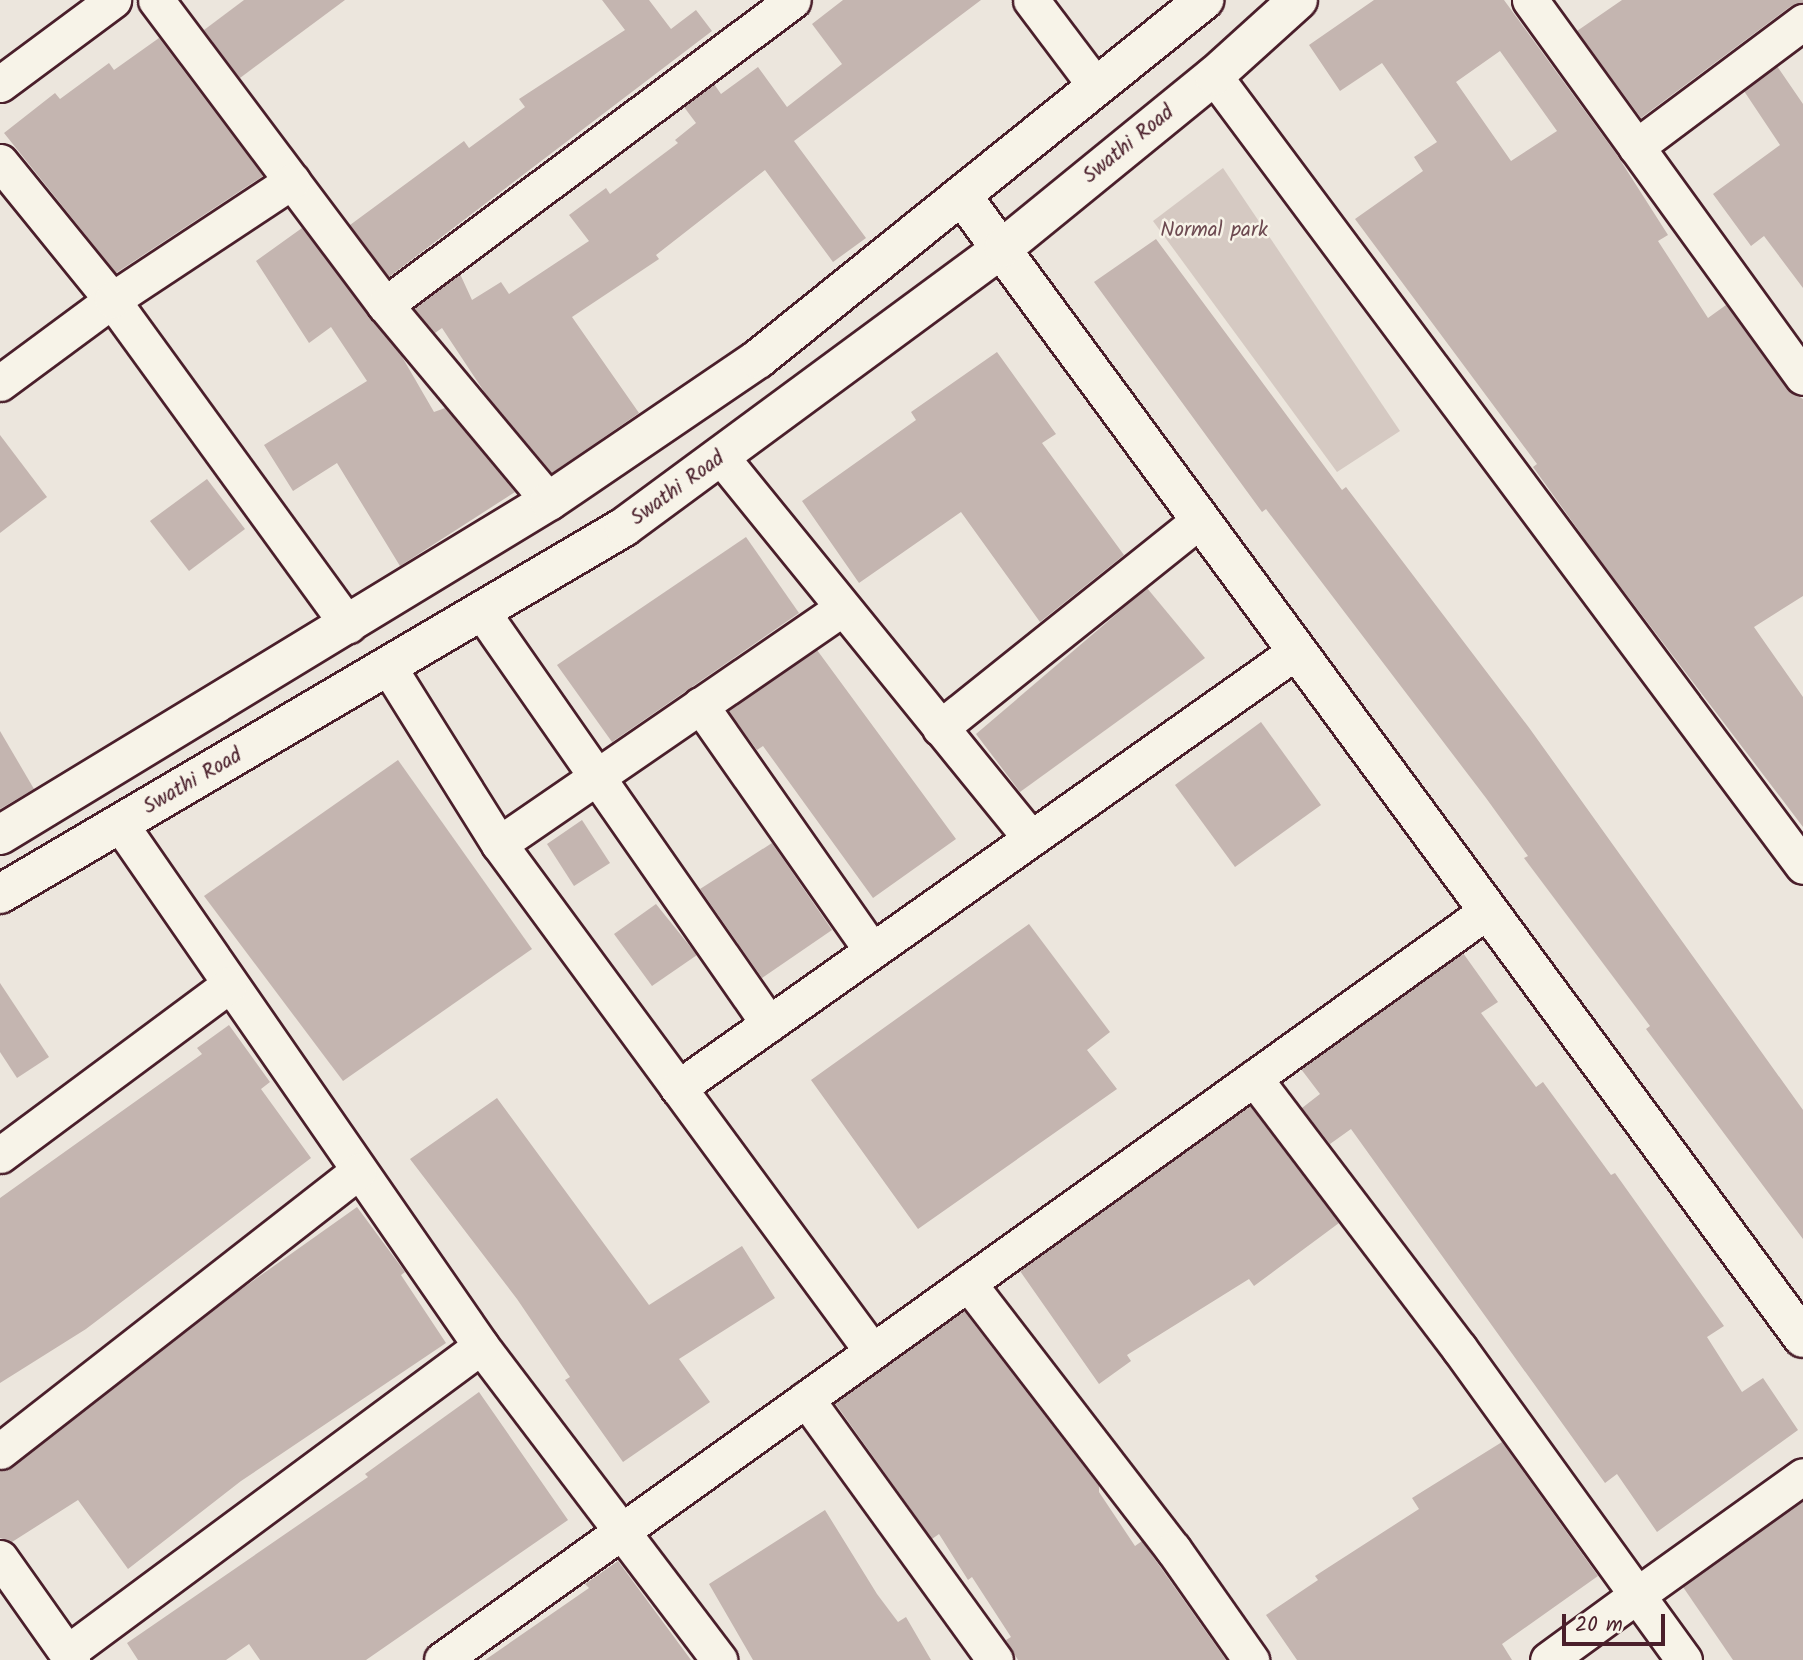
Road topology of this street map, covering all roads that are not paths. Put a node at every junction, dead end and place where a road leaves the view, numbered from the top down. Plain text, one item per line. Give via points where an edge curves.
1 (113, 0) edge
2 (156, 0) edge
3 (793, 0) edge
4 (1031, 0) edge
5 (1204, 0) edge
6 (1298, 0) edge
7 (1545, 5) edge
8 (1803, 22) edge
9 (1214, 76) junction
10 (0, 84) edge
11 (1095, 85) junction
12 (1636, 147) junction
13 (0, 162) edge
14 (292, 181) junction
15 (962, 196) junction
16 (1004, 247) junction
17 (112, 300) junction
18 (385, 305) junction
19 (1803, 377) edge
20 (0, 383) edge
21 (721, 457) junction
22 (549, 501) junction
23 (1198, 521) junction
24 (842, 608) junction
25 (482, 612) junction
26 (348, 625) junction
27 (1294, 652) junction
28 (389, 668) junction
29 (700, 705) junction
30 (940, 728) junction
31 (596, 775) junction
32 (120, 824) junction
33 (0, 835) edge
34 (1031, 838) junction
35 (499, 844) junction
36 (1803, 866) edge
37 (0, 894) edge
38 (1487, 911) junction
39 (872, 951) junction
40 (229, 985) junction
41 (769, 1024) junction
42 (1254, 1078) junction
43 (678, 1088) junction
44 (0, 1155) edge
45 (359, 1171) junction
46 (968, 1283) junction
47 (1798, 1322) edge
48 (481, 1346) junction
49 (872, 1351) junction
50 (806, 1399) junction
51 (0, 1451) edge
52 (1803, 1476) edge
53 (621, 1531) junction
54 (0, 1558) edge
55 (1637, 1595) junction
56 (69, 1657) edge
57 (442, 1660) edge
58 (719, 1660) edge
59 (995, 1660) edge
60 (1251, 1660) edge
61 (1548, 1660) edge
62 (1684, 1660) edge

1 - 10 street
2 - 14 street
3 - 18 street
4 - 11 street
5 - 11 street
6 - 9 street, Swathi Road
7 - 12 street
8 - 12 street
9 - 16 street, Swathi Road
9 - 36 street
11 - 15 street
12 - 19 street
13 - 17 street
14 - 17 street
14 - 18 street
15 - 16 street
15 - 22 street via 758,359
16 - 21 street, Swathi Road
16 - 23 street
17 - 20 street
17 - 26 street
18 - 22 street
21 - 24 street
21 - 25 street, Swathi Road via 624,527
22 - 26 street
23 - 27 street
23 - 30 street
24 - 29 street
24 - 30 street
25 - 28 street, Swathi Road
25 - 31 street
26 - 33 street
27 - 34 street
27 - 38 street
28 - 32 street, Swathi Road
28 - 35 street
29 - 31 street
29 - 39 street
30 - 34 street
31 - 35 street
31 - 41 street
32 - 37 street, Swathi Road
32 - 40 street
34 - 39 street
35 - 43 street
38 - 42 street
38 - 47 street
39 - 41 street
40 - 44 street
40 - 45 street
41 - 43 street
42 - 46 street
42 - 55 street via 1459,1348
43 - 49 street
45 - 48 street
45 - 51 street
46 - 49 street
46 - 60 street
48 - 53 street
48 - 56 street
49 - 50 street
50 - 53 street
50 - 59 street
52 - 55 street
53 - 57 street
53 - 58 street
54 - 56 street
55 - 61 street
55 - 62 street

